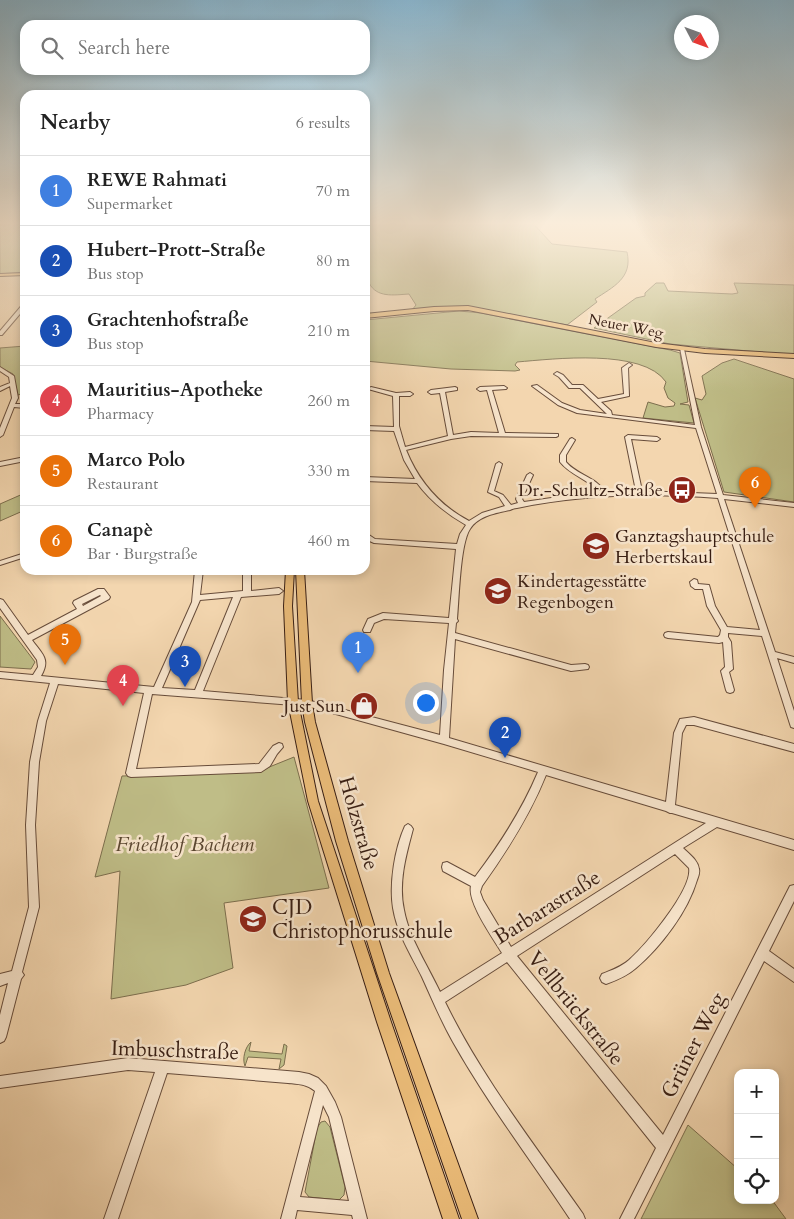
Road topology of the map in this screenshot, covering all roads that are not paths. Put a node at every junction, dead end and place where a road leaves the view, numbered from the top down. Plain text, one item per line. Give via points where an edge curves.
1 (20, 311) edge
2 (370, 315) edge
3 (0, 334) edge
4 (682, 349) junction
5 (699, 350) junction
6 (794, 356) edge
7 (684, 358) junction
8 (629, 365) dead end
9 (0, 369) edge
10 (556, 374) dead end
11 (13, 383) junction
12 (535, 386) dead end
13 (504, 388) dead end
14 (0, 389) edge
15 (370, 389) dead end
16 (455, 389) dead end
17 (480, 389) dead end
18 (489, 389) junction
19 (442, 391) junction
20 (431, 392) dead end
21 (410, 394) dead end
22 (396, 395) junction
23 (597, 401) junction
24 (13, 405) junction
25 (20, 406) edge
26 (610, 416) junction
27 (698, 427) junction
28 (370, 428) edge
29 (397, 430) junction
30 (502, 433) junction
31 (0, 435) edge
32 (556, 435) dead end
33 (451, 437) junction
34 (657, 439) dead end
35 (572, 440) dead end
36 (404, 449) junction
37 (20, 460) edge
38 (0, 464) edge
39 (499, 464) dead end
40 (530, 475) dead end
41 (370, 479) edge
42 (420, 481) junction
43 (639, 492) junction
44 (603, 494) junction
45 (720, 496) junction
46 (522, 505) junction
47 (794, 506) edge
48 (510, 508) junction
49 (470, 524) junction
50 (370, 539) edge
51 (460, 547) junction
52 (20, 557) edge
53 (0, 563) edge
54 (198, 575) edge
55 (247, 575) edge
56 (290, 575) edge
57 (300, 575) edge
58 (694, 582) dead end
59 (279, 591) dead end
60 (247, 594) junction
61 (238, 595) junction
62 (196, 598) junction
63 (0, 602) edge
64 (82, 610) dead end
65 (454, 621) junction
66 (367, 630) dead end
67 (724, 633) junction
68 (764, 633) junction
69 (668, 635) dead end
70 (452, 636) junction
71 (28, 639) junction
72 (772, 654) junction
73 (794, 660) edge
74 (585, 667) dead end
75 (0, 674) edge
76 (36, 678) junction
77 (55, 682) junction
78 (153, 690) junction
79 (730, 690) dead end
80 (198, 694) junction
81 (293, 702) junction
82 (307, 703) junction
83 (794, 724) edge
84 (444, 740) junction
85 (279, 747) dead end
86 (794, 748) edge
87 (543, 770) junction
88 (670, 809) junction
89 (716, 822) junction
90 (408, 829) dead end
91 (794, 845) edge
92 (676, 848) junction
93 (447, 867) dead end
94 (477, 884) junction
95 (794, 890) edge
96 (763, 953) junction
97 (509, 955) junction
98 (18, 975) junction
99 (794, 976) edge
100 (606, 978) dead end
101 (0, 980) edge
102 (438, 1000) junction
103 (0, 1037) edge
104 (163, 1067) junction
105 (0, 1082) edge
106 (321, 1090) junction
107 (663, 1146) junction
108 (293, 1203) junction
109 (359, 1214) edge
110 (111, 1219) edge
111 (288, 1219) edge
112 (451, 1219) edge
113 (470, 1219) edge
114 (578, 1219) edge
115 (627, 1219) edge

1 - 3 street
2 - 4 main road, Neuer Weg via 468,308
4 - 5 main road, Neuer Weg
4 - 7 street
5 - 6 main road, Neuer Weg
5 - 7 street
7 - 27 street
8 - 23 street via 624,376 627,395
9 - 11 street via 11,376
10 - 23 street via 571,387 581,386
11 - 14 street
11 - 24 street
12 - 26 street via 569,409
13 - 18 street
15 - 22 street
16 - 19 street
17 - 18 street
18 - 30 street
19 - 20 street
19 - 33 street
21 - 22 street
22 - 29 street
23 - 26 street
24 - 25 street
24 - 31 street
26 - 27 street
27 - 45 street
28 - 29 street
29 - 36 street
30 - 32 street
30 - 33 street
33 - 36 street
34 - 43 street via 628,437
35 - 44 street via 564,462 574,473 601,488
36 - 42 street
37 - 38 street
39 - 48 street via 491,492 502,496
40 - 46 street via 519,499
41 - 42 street
42 - 49 street via 429,496 443,509
43 - 44 street
43 - 45 street
44 - 46 street
45 - 47 street
45 - 68 street
46 - 48 street
48 - 49 street via 485,515
49 - 51 street
50 - 51 street
51 - 65 street
52 - 53 street
54 - 62 street
55 - 60 street
56 - 81 main road, Holzstraße via 288,606
57 - 82 main road, Holzstraße
58 - 67 street via 695,586 706,586
59 - 60 street
60 - 61 street
61 - 62 street
61 - 80 street
62 - 78 street
63 - 71 street
64 - 71 street
65 - 66 street via 383,616 371,621
65 - 70 street
67 - 68 street
67 - 69 street via 719,640
67 - 79 street via 729,669 725,671
68 - 72 street
70 - 74 street via 571,668
70 - 84 street
71 - 76 street via 43,664
72 - 73 street
72 - 83 street
75 - 76 street
76 - 77 street
77 - 78 street
77 - 98 street via 35,755 30,810 34,907
78 - 80 street
78 - 85 street via 131,773 261,768
80 - 81 street
81 - 82 street
81 - 112 main road, Holzstraße via 313,801
82 - 84 street
82 - 113 main road, Holzstraße via 342,841 374,945
84 - 87 street
86 - 88 street via 694,721 683,722 678,733
87 - 88 street
87 - 94 street via 534,796 516,829
88 - 89 street
89 - 91 street
89 - 92 street, Barbarastraße
90 - 102 street via 400,863 397,901 413,948
92 - 97 street, Barbarastraße
92 - 100 street via 695,871 677,910 651,946 616,978
93 - 94 street
94 - 97 street, Vellbrückstraße via 478,902
95 - 96 street, Grüner Weg
96 - 99 street
96 - 107 street, Grüner Weg
97 - 102 street, Barbarastraße
97 - 107 street, Vellbrückstraße
98 - 101 street
98 - 103 street
102 - 114 street via 457,1038 502,1110
104 - 105 street, Imbuschstraße via 115,1065
104 - 106 street, Imbuschstraße via 310,1080
104 - 110 street
106 - 108 street
106 - 109 street via 335,1117
107 - 115 street, Grüner Weg
108 - 109 street
108 - 111 street

